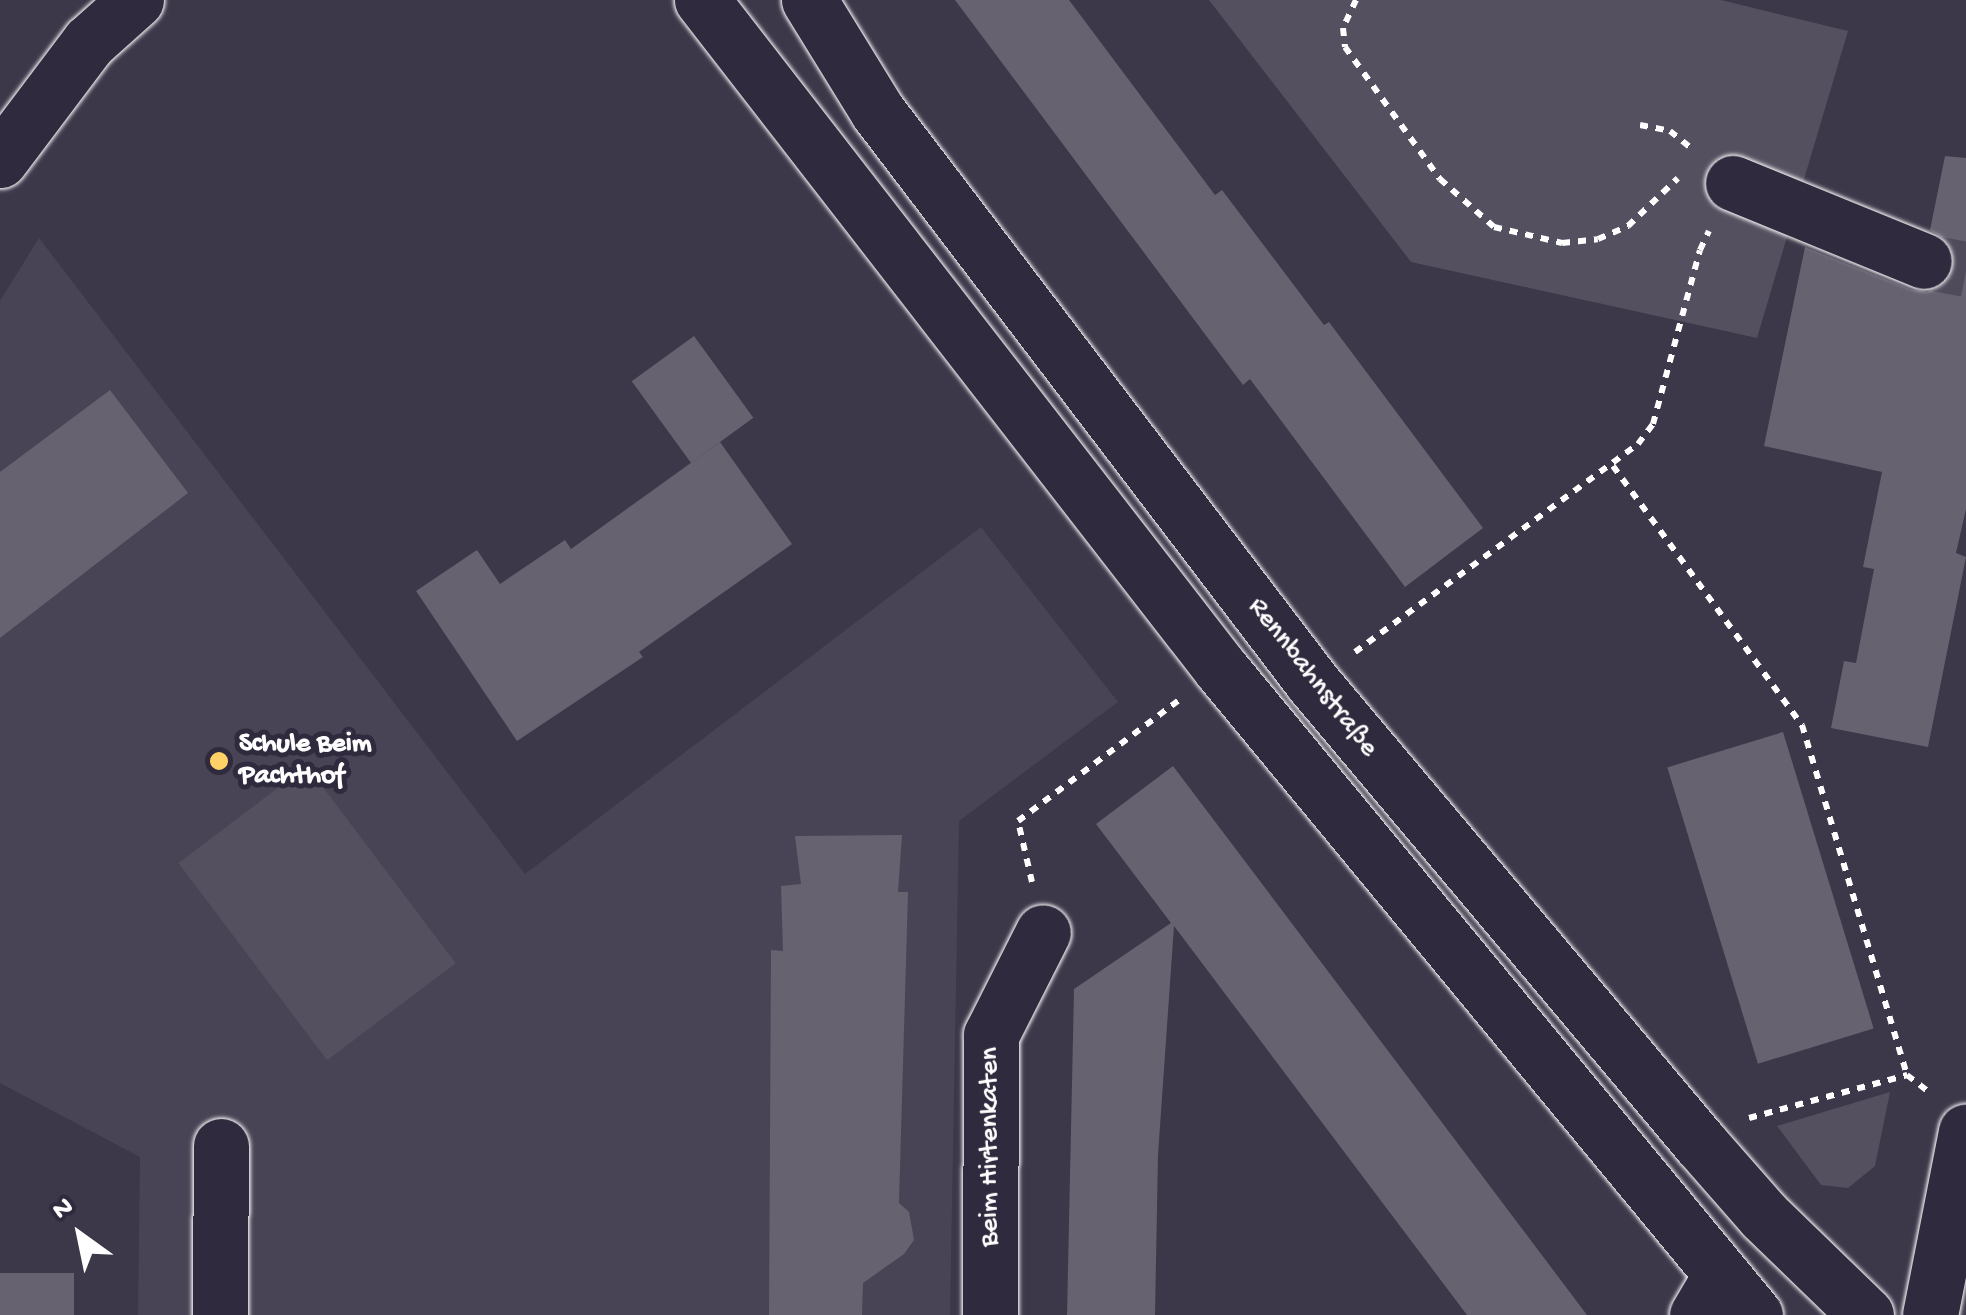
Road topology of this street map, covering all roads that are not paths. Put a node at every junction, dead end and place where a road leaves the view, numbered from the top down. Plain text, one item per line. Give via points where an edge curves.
1 (136, 0) edge
2 (702, 0) edge
3 (809, 0) edge
4 (0, 160) edge
5 (1716, 168) road end
6 (1924, 260) tunnel mouth
7 (1043, 932) road end
8 (1951, 1114) edge
9 (220, 1146) dead end
10 (1959, 1209) edge
11 (1724, 1302) edge
12 (220, 1315) edge
13 (990, 1315) edge
14 (1866, 1315) edge
15 (1930, 1315) edge

1 - 4 main road via 89,42
2 - 11 main road
3 - 14 main road, Rennbahnstraße via 878,112 1313,683 1764,1216
5 - 6 main road
7 - 13 main road, Beim Hirtenkaten via 991,1035
8 - 10 main road
9 - 12 main road
10 - 15 main road

